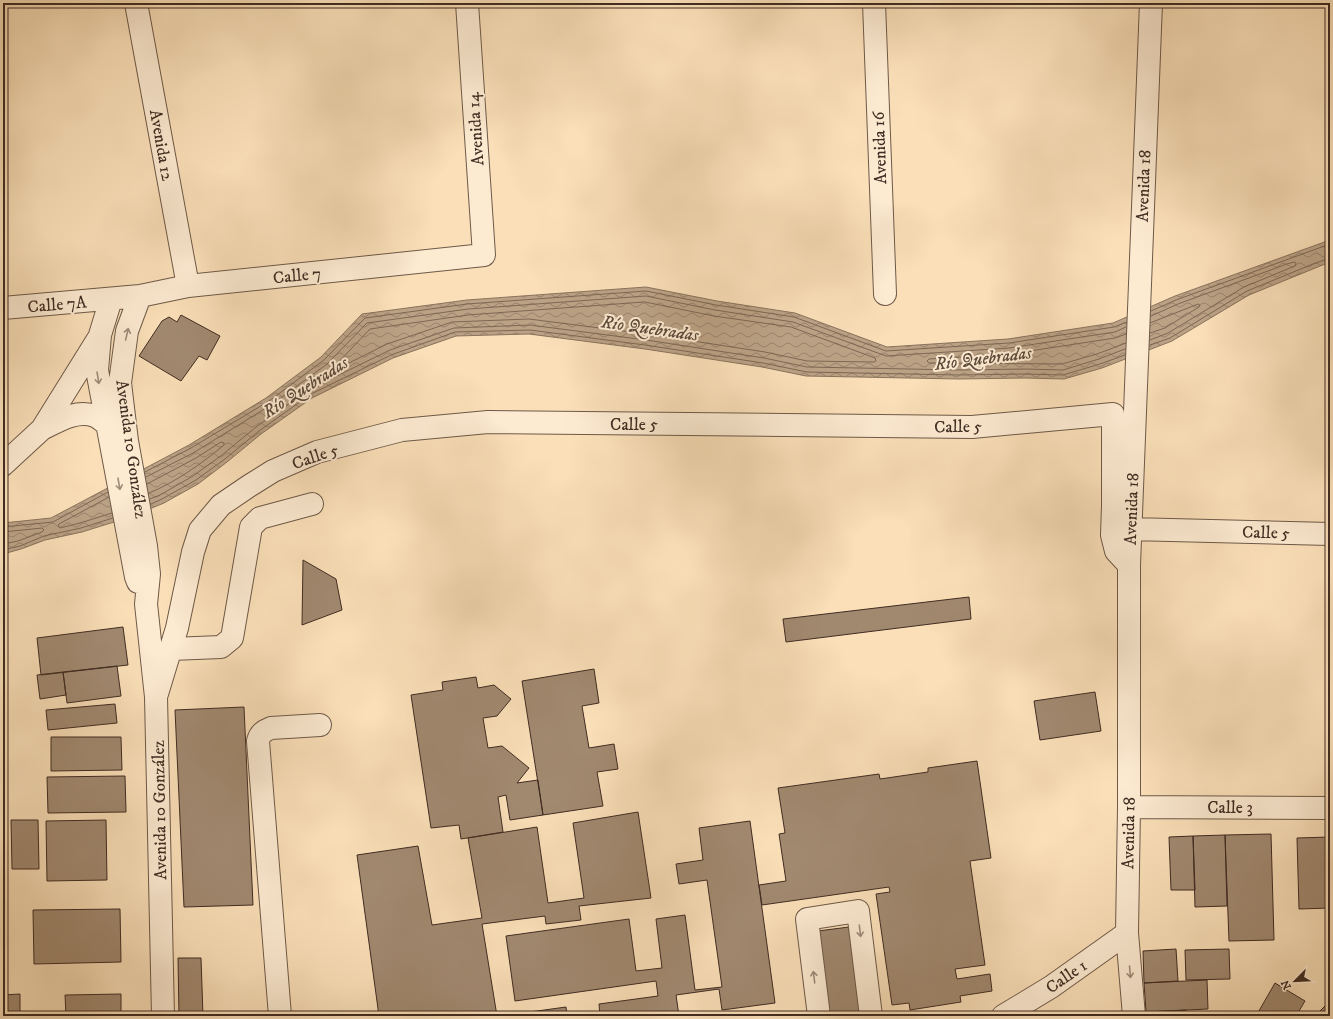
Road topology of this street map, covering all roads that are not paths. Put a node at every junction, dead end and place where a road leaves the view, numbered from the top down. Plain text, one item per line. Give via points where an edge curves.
1 (136, 3) edge
2 (467, 3) edge
3 (874, 3) edge
4 (1151, 3) edge
5 (484, 255) joint
6 (188, 286) junction
7 (885, 294) dead end
8 (140, 296) junction
9 (111, 299) junction
10 (3, 308) edge
11 (100, 335) junction
12 (42, 429) junction
13 (116, 438) junction
14 (3, 465) edge
15 (312, 504) dead end
16 (1130, 529) junction
17 (1330, 534) edge
18 (1129, 565) junction
19 (171, 649) junction
20 (156, 697) junction
21 (320, 725) dead end
22 (1129, 807) junction
23 (1330, 808) edge
24 (1127, 933) junction
25 (163, 1016) edge
26 (280, 1016) edge
27 (819, 1016) edge
28 (871, 1016) edge
29 (1003, 1016) edge
30 (1134, 1016) edge

1 - 6 street, Avenida 12
2 - 5 street, Avenida 14
3 - 7 street, Avenida 16
4 - 16 street, Avenida 18
5 - 6 street, Calle 7
6 - 8 street, Calle 7
8 - 9 street, Calle 7
13 -> 8 street, Avenida 10 González via 127,331
9 - 10 street, Calle 7A
9 - 11 street, Avenida 10 González
11 - 12 street
11 -> 13 street, Avenida 10 González via 97,370 102,401
12 - 13 street via 75,414 96,416
12 - 14 street
13 - 20 street, Avenida 10 González via 139,548 136,577 146,604
15 - 19 street via 260,518 251,527 232,638 221,646
16 - 17 street, Calle 5
16 - 18 street, Avenida 18
18 - 19 street, Calle 5 via 1116,552 1112,535 1113,414 972,427 488,422 402,430 317,452 273,471 221,505 200,530
18 - 22 street, Avenida 18
19 - 20 street, Calle 5
20 - 25 street, Avenida 10 González
21 - 26 street via 272,728 259,735 258,741
22 - 23 street, Calle 3
22 - 24 street, Avenida 18
24 - 29 street, Calle 1 via 1051,987
24 -> 30 street, Avenida 18
27 -> 28 street via 808,918 858,911

